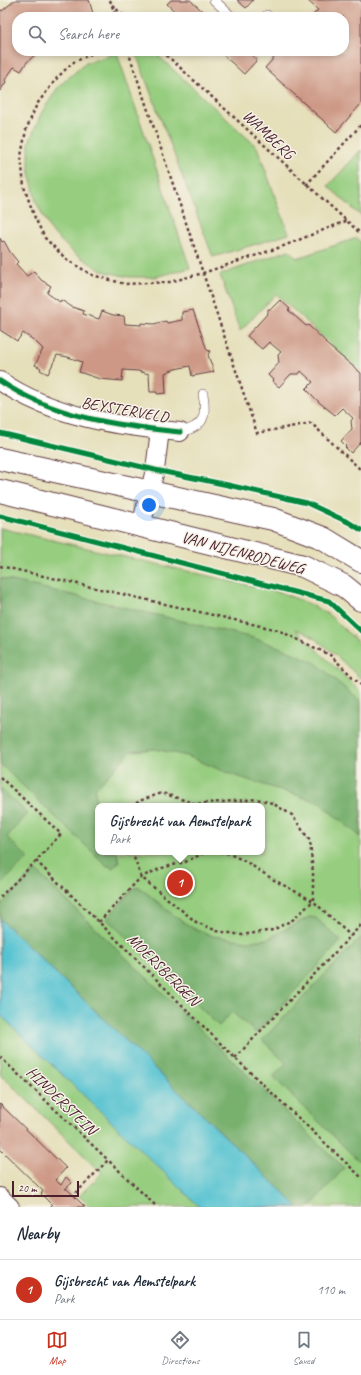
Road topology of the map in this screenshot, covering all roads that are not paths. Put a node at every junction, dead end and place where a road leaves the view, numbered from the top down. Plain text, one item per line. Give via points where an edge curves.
1 (214, 0) edge
2 (227, 12) edge
3 (0, 381) edge
4 (203, 394) dead end
5 (160, 430) junction
6 (180, 432) joint
7 (0, 459) edge
8 (0, 491) edge
9 (150, 492) junction
10 (141, 526) junction
11 (361, 561) edge
12 (361, 600) edge
13 (0, 1197) edge
14 (10, 1207) edge

1 - 2 lane
3 - 5 street, BEYSTERVELD via 37,401 86,418
4 - 6 lane, BEYSTERVELD via 205,409 202,423 192,430
5 - 6 street, BEYSTERVELD
5 - 9 street, BEYSTERVELD
7 - 9 main road
8 - 10 main road, VAN NIJENRODEWEG
9 - 10 street
9 - 11 main road via 273,519 323,538
10 - 12 main road, VAN NIJENRODEWEG via 303,566 344,586
13 - 14 street

